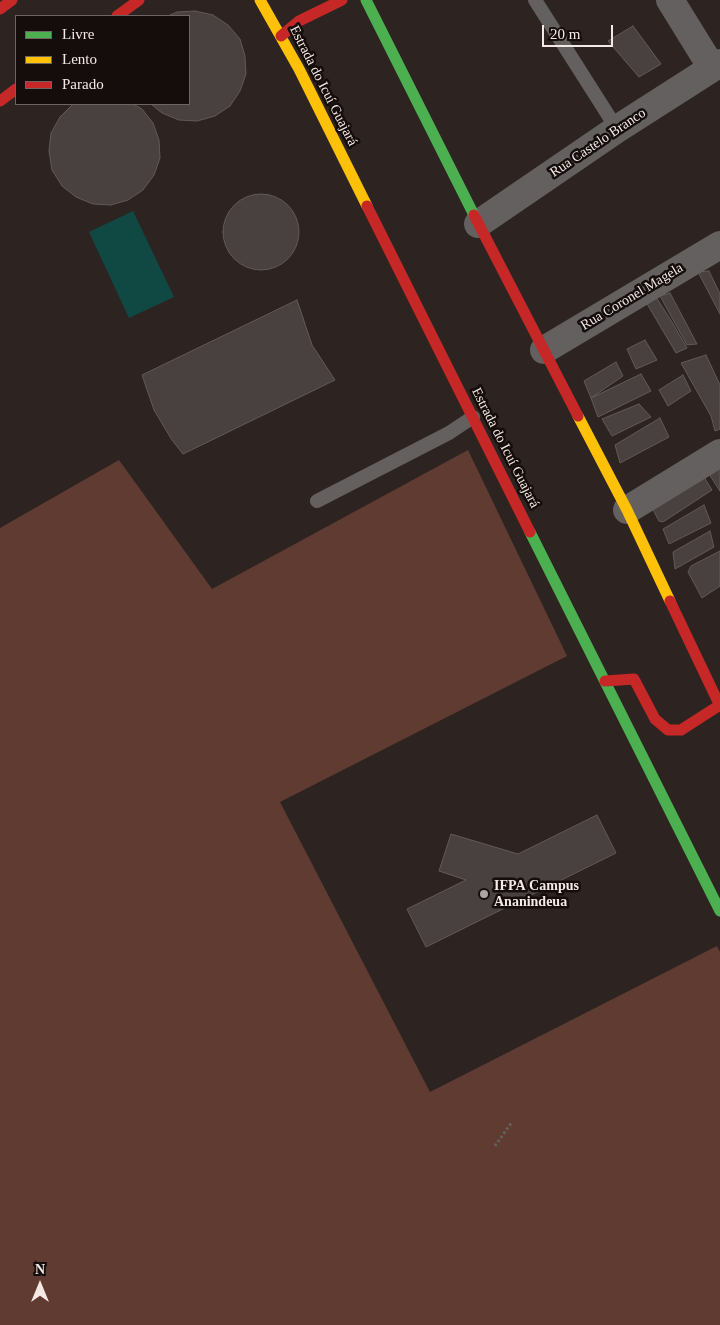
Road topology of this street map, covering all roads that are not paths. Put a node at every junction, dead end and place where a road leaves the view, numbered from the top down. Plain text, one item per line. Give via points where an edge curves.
1 (12, 0) edge
2 (140, 0) edge
3 (260, 0) edge
4 (342, 0) edge
5 (366, 0) edge
6 (535, 0) edge
7 (670, 0) edge
8 (0, 9) edge
9 (118, 15) edge
10 (281, 36) junction
11 (716, 66) edge
12 (15, 90) edge
13 (0, 101) edge
14 (618, 129) junction
15 (478, 224) junction
16 (720, 245) edge
17 (544, 350) junction
18 (473, 417) junction
19 (720, 453) edge
20 (316, 501) dead end
21 (628, 510) junction
22 (605, 680) junction
23 (720, 706) edge
24 (720, 911) edge

1 - 8 main road
2 - 9 main road
3 - 10 main road, Estrada do Icuí Guajará
4 - 10 main road via 299,21
5 - 15 main road
6 - 14 lane
7 - 11 street
10 - 18 main road, Estrada do Icuí Guajará
11 - 14 street, Rua Castelo Branco
12 - 13 main road
14 - 15 street, Rua Castelo Branco
15 - 17 main road
16 - 17 street, Rua Coronel Magela
17 - 21 main road
18 - 20 lane via 449,434
18 - 22 main road, Estrada do Icuí Guajará
19 - 21 street
21 - 23 main road
22 - 23 main road via 634,678 655,719 668,730 681,730
22 - 24 main road, Estrada do Icuí Guajará

